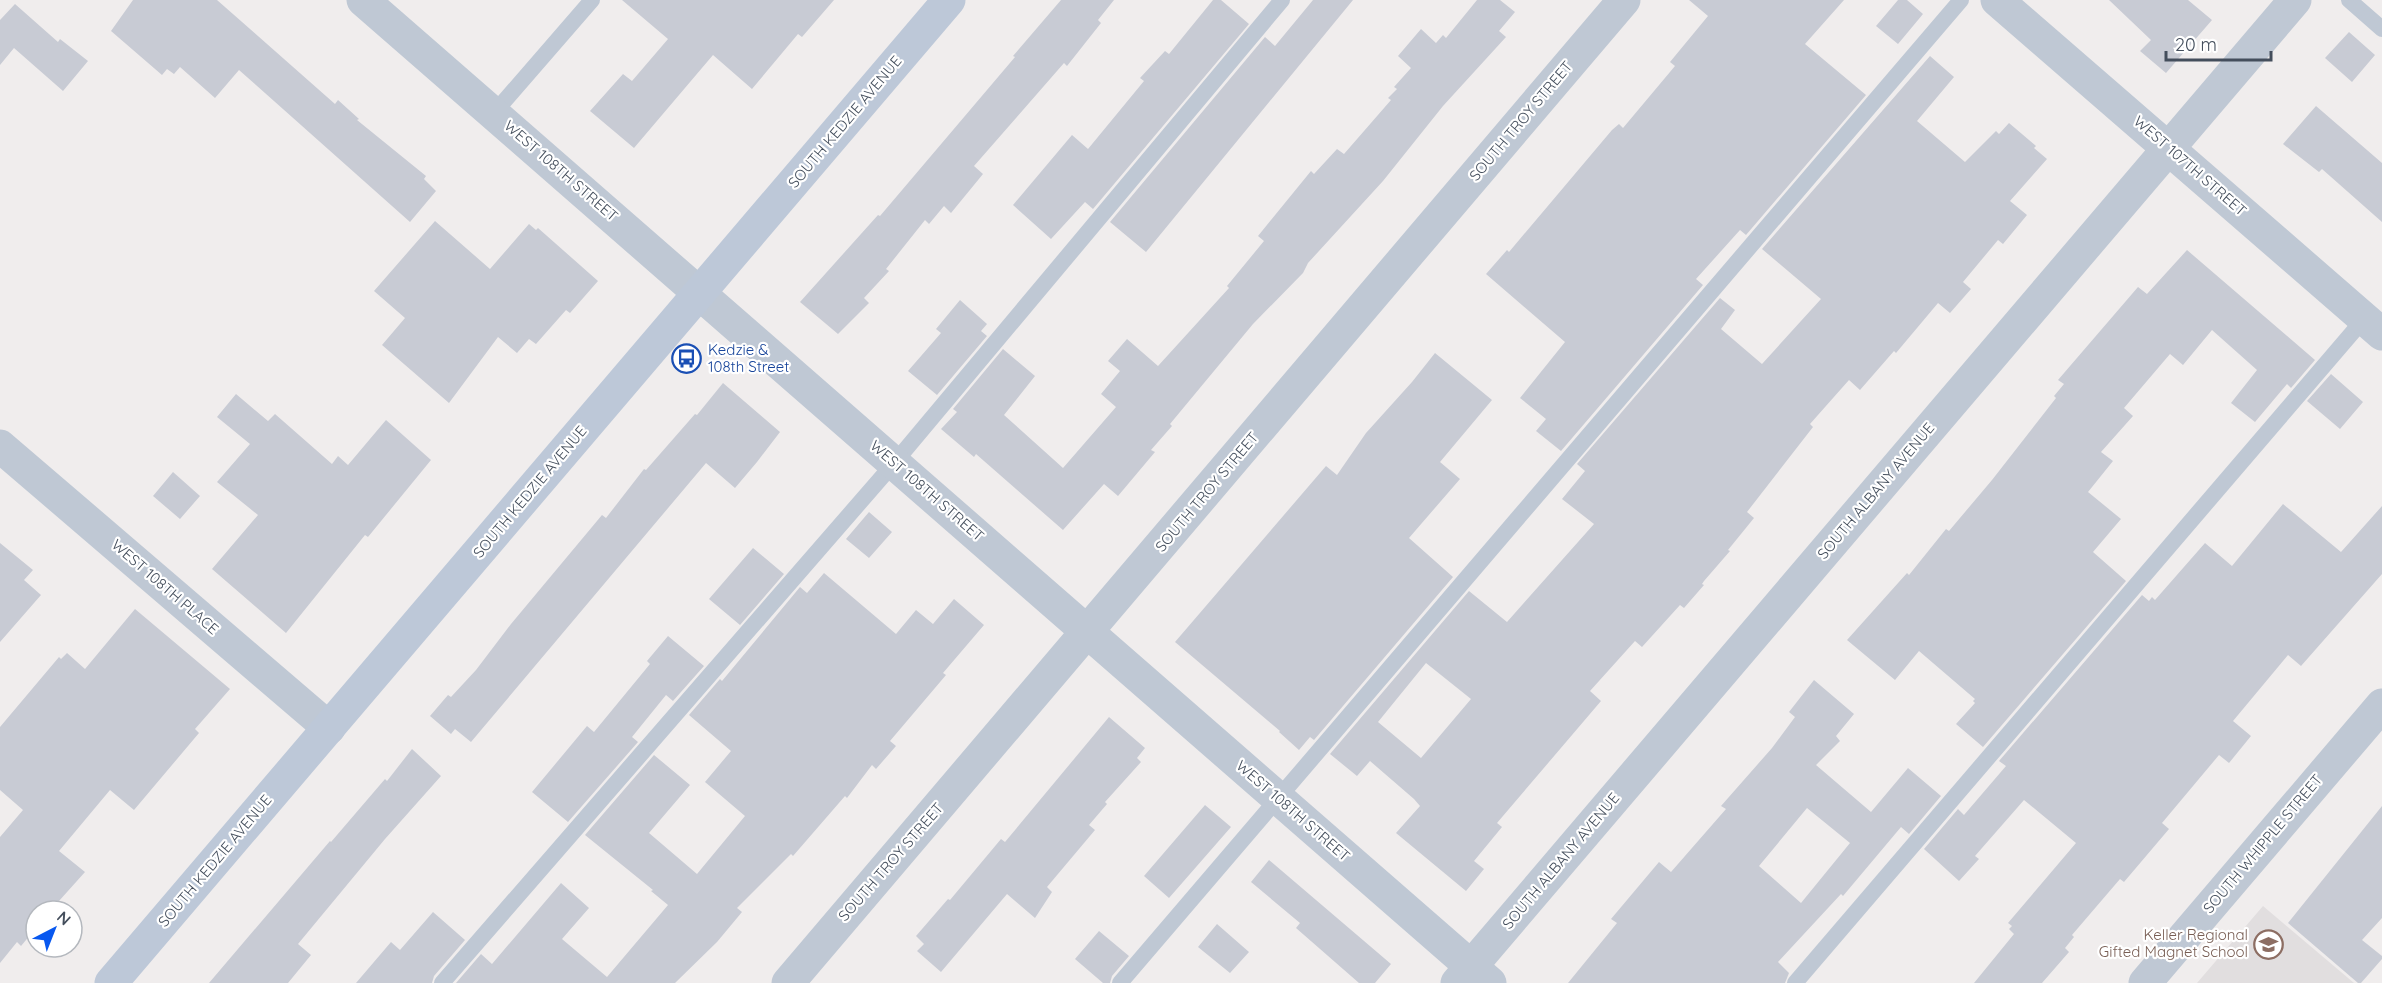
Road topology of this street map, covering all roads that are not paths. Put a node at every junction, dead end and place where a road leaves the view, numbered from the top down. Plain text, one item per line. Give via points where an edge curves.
1 (363, 0) edge
2 (592, 0) edge
3 (949, 0) edge
4 (1282, 0) edge
5 (1624, 0) edge
6 (1961, 0) edge
7 (1997, 0) edge
8 (2295, 0) edge
9 (2349, 0) edge
10 (2382, 29) edge
11 (494, 113) junction
12 (2169, 148) junction
13 (700, 292) junction
14 (2373, 326) edge
15 (0, 446) edge
16 (895, 462) junction
17 (1088, 632) junction
18 (2382, 705) edge
19 (329, 728) junction
20 (1278, 798) junction
21 (1472, 978) edge
22 (111, 983) edge
23 (442, 983) edge
24 (788, 983) edge
25 (1120, 983) edge
26 (1796, 983) edge
27 (2145, 983) edge

1 - 11 street, WEST 108TH STREET
2 - 11 lane
3 - 13 main road, SOUTH KEDZIE AVENUE
4 - 16 lane
5 - 17 street, SOUTH TROY STREET
6 - 20 lane
7 - 12 street, WEST 107TH STREET
8 - 12 street, SOUTH ALBANY AVENUE
9 - 10 lane
11 - 13 street, WEST 108TH STREET
12 - 14 street, WEST 107TH STREET
12 - 21 street, SOUTH ALBANY AVENUE
13 - 16 street, WEST 108TH STREET
13 - 19 main road, SOUTH KEDZIE AVENUE
14 - 26 lane
15 - 19 street, WEST 108TH PLACE
16 - 17 street, WEST 108TH STREET
16 - 23 lane
17 - 20 street, WEST 108TH STREET
17 - 24 street, SOUTH TROY STREET
18 - 27 street, SOUTH WHIPPLE STREET
19 - 22 main road, SOUTH KEDZIE AVENUE
20 - 21 street, WEST 108TH STREET
20 - 25 lane

